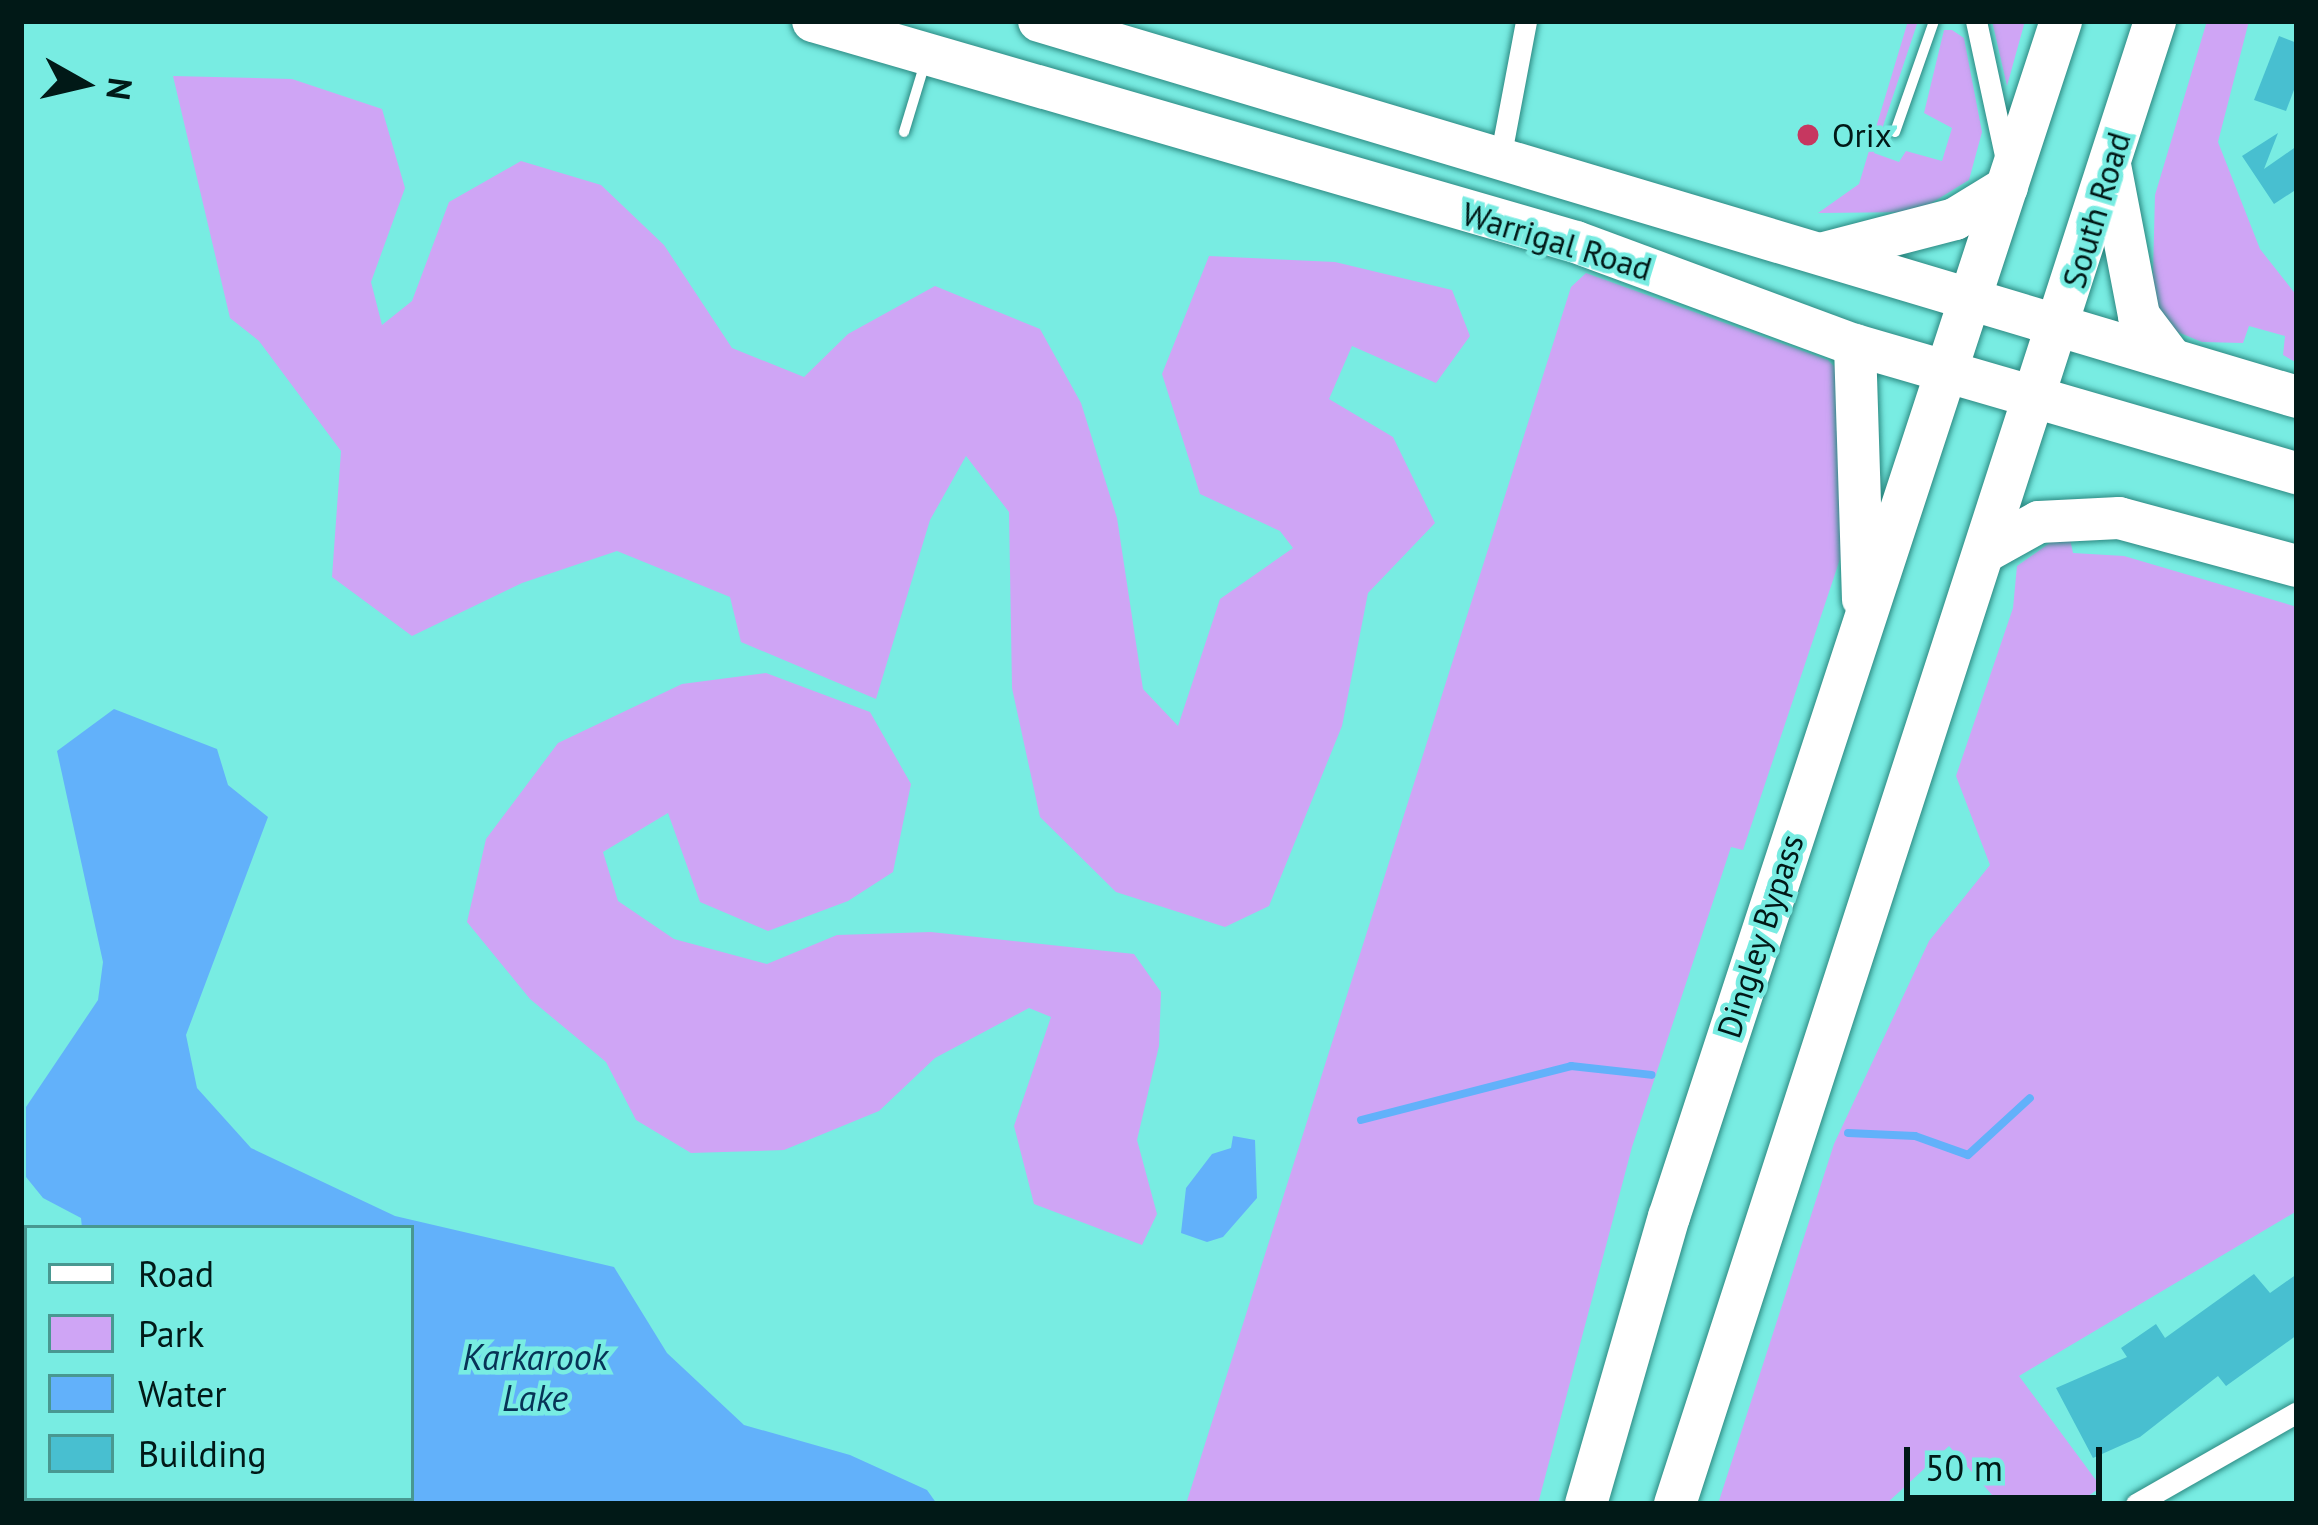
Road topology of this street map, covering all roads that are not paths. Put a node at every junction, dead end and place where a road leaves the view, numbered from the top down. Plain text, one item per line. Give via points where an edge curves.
1 (813, 21) edge
2 (1039, 21) edge
3 (1526, 21) edge
4 (1934, 21) edge
5 (1976, 21) edge
6 (2061, 21) edge
7 (2155, 21) edge
8 (928, 56) junction
9 (904, 131) dead end
10 (1895, 132) dead end
11 (1500, 159) junction
12 (2110, 164) junction
13 (2009, 182) junction
14 (1824, 253) junction
15 (1972, 297) junction
16 (2060, 324) junction
17 (1856, 345) junction
18 (2170, 357) junction
19 (1947, 372) junction
20 (2297, 397) edge
21 (2037, 398) junction
22 (2297, 473) edge
23 (1990, 549) junction
24 (2297, 566) edge
25 (1864, 624) junction
26 (2297, 1412) edge
27 (1586, 1504) edge
28 (1675, 1504) edge
29 (2136, 1504) edge

1 - 8 highway, Warrigal Road
2 - 11 highway, Warrigal Road
3 - 11 street
4 - 10 lane
5 - 13 street
6 - 13 highway
7 - 12 highway, South Road
8 - 9 lane
8 - 17 highway, Warrigal Road via 1576,242
11 - 14 highway, Warrigal Road
12 - 16 highway, South Road
12 - 18 highway via 2139,316
13 - 14 highway via 1955,219
13 - 15 highway
14 - 15 highway, Warrigal Road
15 - 16 highway, Warrigal Road
15 - 19 highway
16 - 18 highway, Warrigal Road
16 - 21 highway, South Road
17 - 19 highway, Warrigal Road
17 - 25 highway
18 - 20 highway, Warrigal Road
19 - 21 highway, Warrigal Road
19 - 25 highway, Dingley Bypass
21 - 22 highway, Warrigal Road
21 - 23 highway
23 - 24 highway via 2039,522 2119,518
23 - 28 highway
25 - 27 highway, Dingley Bypass via 1658,1255
26 - 29 street

